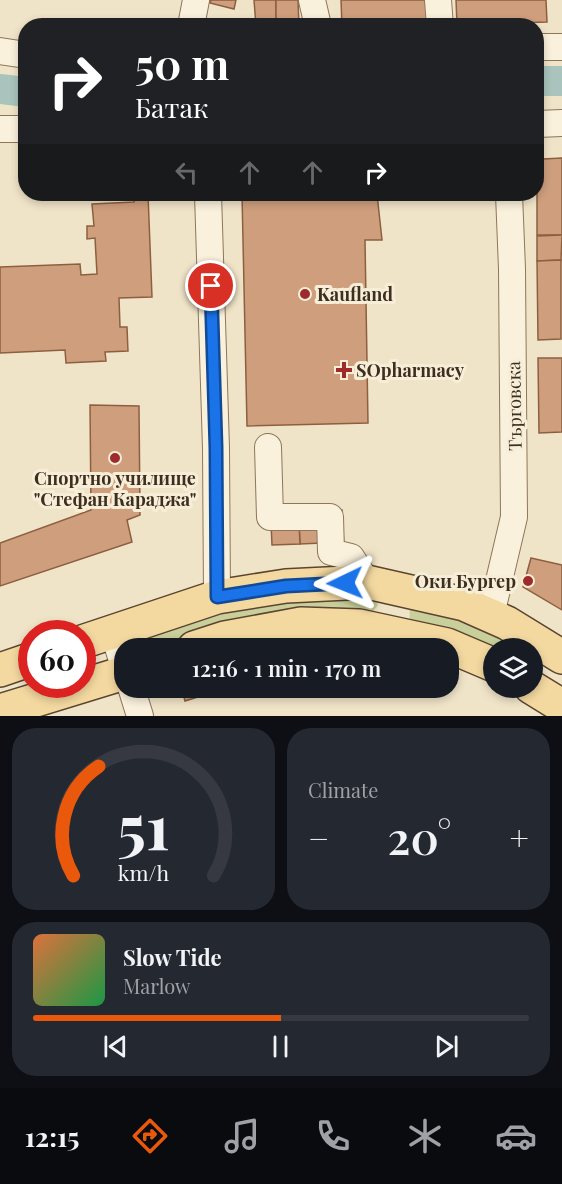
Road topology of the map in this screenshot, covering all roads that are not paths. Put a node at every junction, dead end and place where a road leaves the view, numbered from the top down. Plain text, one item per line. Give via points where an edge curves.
1 (196, 0) edge
2 (312, 0) edge
3 (438, 0) edge
4 (193, 18) edge
5 (316, 18) edge
6 (439, 18) edge
7 (544, 47) edge
8 (562, 47) edge
9 (0, 51) edge
10 (18, 54) edge
11 (544, 123) edge
12 (562, 123) edge
13 (0, 129) edge
14 (18, 129) edge
15 (208, 201) edge
16 (509, 201) edge
17 (268, 447) dead end
18 (367, 582) junction
19 (217, 597) junction
20 (491, 615) junction
21 (359, 626) junction
22 (113, 632) junction
23 (96, 637) edge
24 (115, 638) edge
25 (225, 638) edge
26 (562, 657) edge
27 (483, 660) edge
28 (18, 664) edge
29 (0, 670) edge
30 (114, 676) edge
31 (543, 694) edge
32 (134, 698) edge
33 (562, 706) edge
34 (10, 711) edge
35 (140, 716) edge

1 - 4 street
2 - 5 street
3 - 6 street
7 - 8 street
9 - 10 street
11 - 12 street
13 - 14 street
15 - 19 street
16 - 20 street, Търговска via 514,517
17 - 18 street via 270,517 330,517 331,552 351,557
18 - 19 main road via 286,586
18 - 20 main road via 464,604
18 - 21 main road via 385,593 391,604 386,615
19 - 22 main road
20 - 26 main road
21 - 25 main road via 301,624
21 - 27 main road via 447,645
22 - 23 main road
22 - 24 street
28 - 29 main road
30 - 34 main road
31 - 33 main road
32 - 35 street

